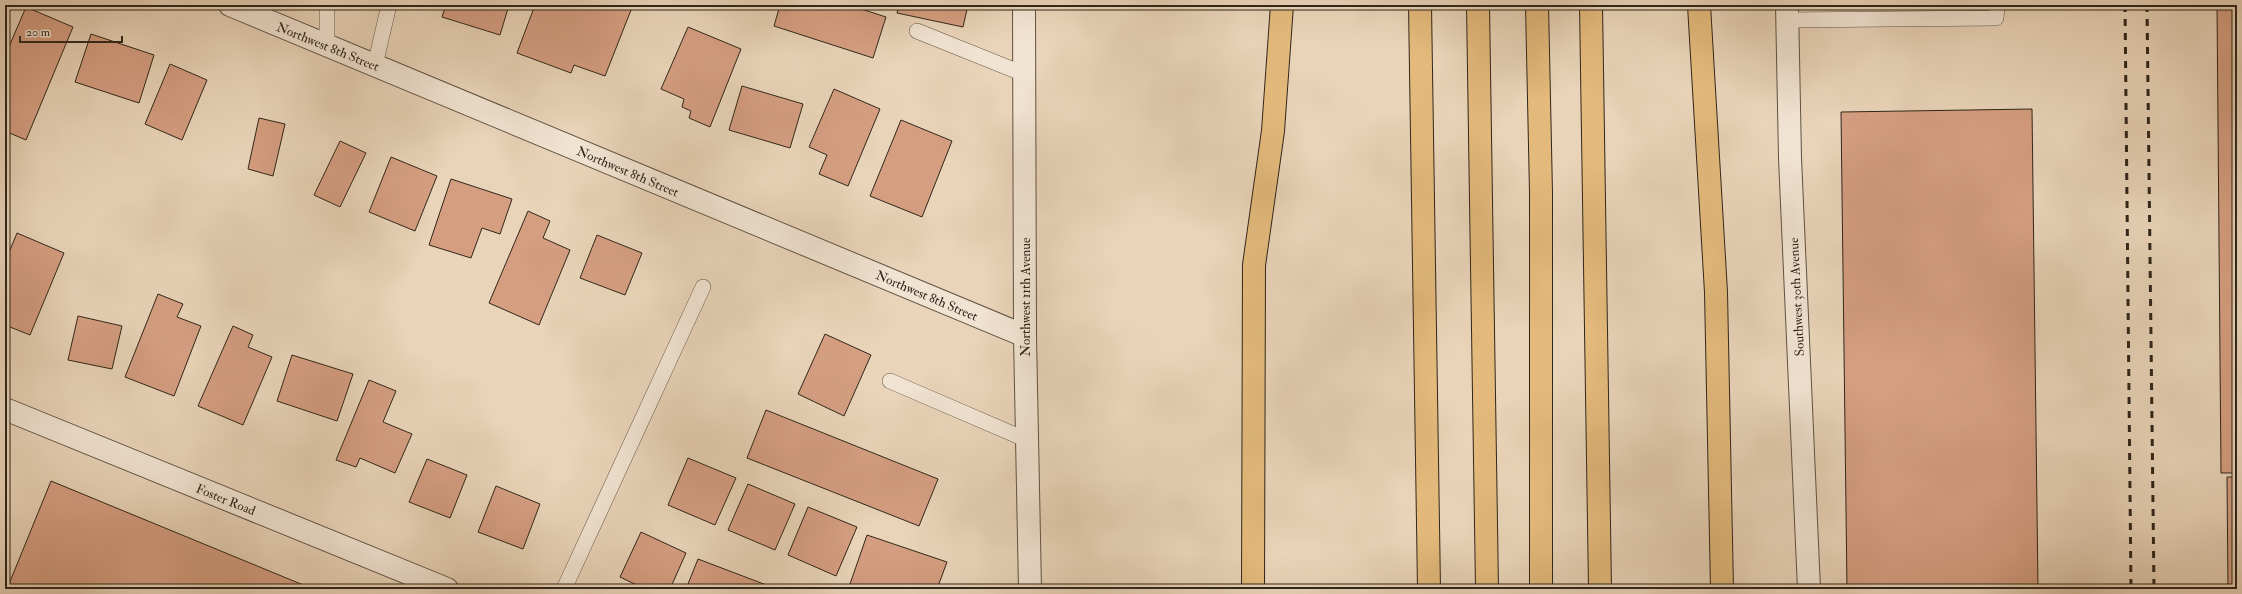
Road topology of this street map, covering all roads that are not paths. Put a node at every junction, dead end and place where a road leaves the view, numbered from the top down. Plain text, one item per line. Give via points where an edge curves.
1 (230, 5) edge
2 (327, 5) edge
3 (389, 5) edge
4 (1024, 5) edge
5 (1282, 5) edge
6 (1420, 5) edge
7 (1478, 5) edge
8 (1537, 5) edge
9 (1590, 5) edge
10 (1699, 5) edge
11 (1996, 5) edge
12 (1787, 12) edge
13 (917, 31) dead end
14 (327, 46) junction
15 (375, 65) junction
16 (1024, 74) junction
17 (703, 287) dead end
18 (1025, 336) junction
19 (890, 381) dead end
20 (5, 409) edge
21 (1027, 440) junction
22 (447, 589) edge
23 (564, 589) edge
24 (1030, 589) edge
25 (1253, 589) edge
26 (1429, 589) edge
27 (1487, 589) edge
28 (1541, 589) edge
29 (1600, 589) edge
30 (1722, 589) edge
31 (1809, 589) edge

1 - 14 street, Northwest 8th Street
2 - 14 lane
3 - 15 lane
4 - 16 street, Northwest 11th Avenue
5 - 25 highway via 1273,132 1254,265
6 - 26 highway
7 - 27 highway
8 - 28 highway via 1541,193
9 - 29 highway
10 - 30 highway via 1716,292
11 - 12 lane via 1996,18
12 - 31 street, Southwest 30th Avenue via 1790,158
13 - 16 lane
14 - 15 street, Northwest 8th Street
15 - 18 street, Northwest 8th Street
16 - 18 street, Northwest 11th Avenue
17 - 23 lane
18 - 21 street, Northwest 11th Avenue
19 - 21 lane
20 - 22 street, Foster Road
21 - 24 street, Northwest 11th Avenue

